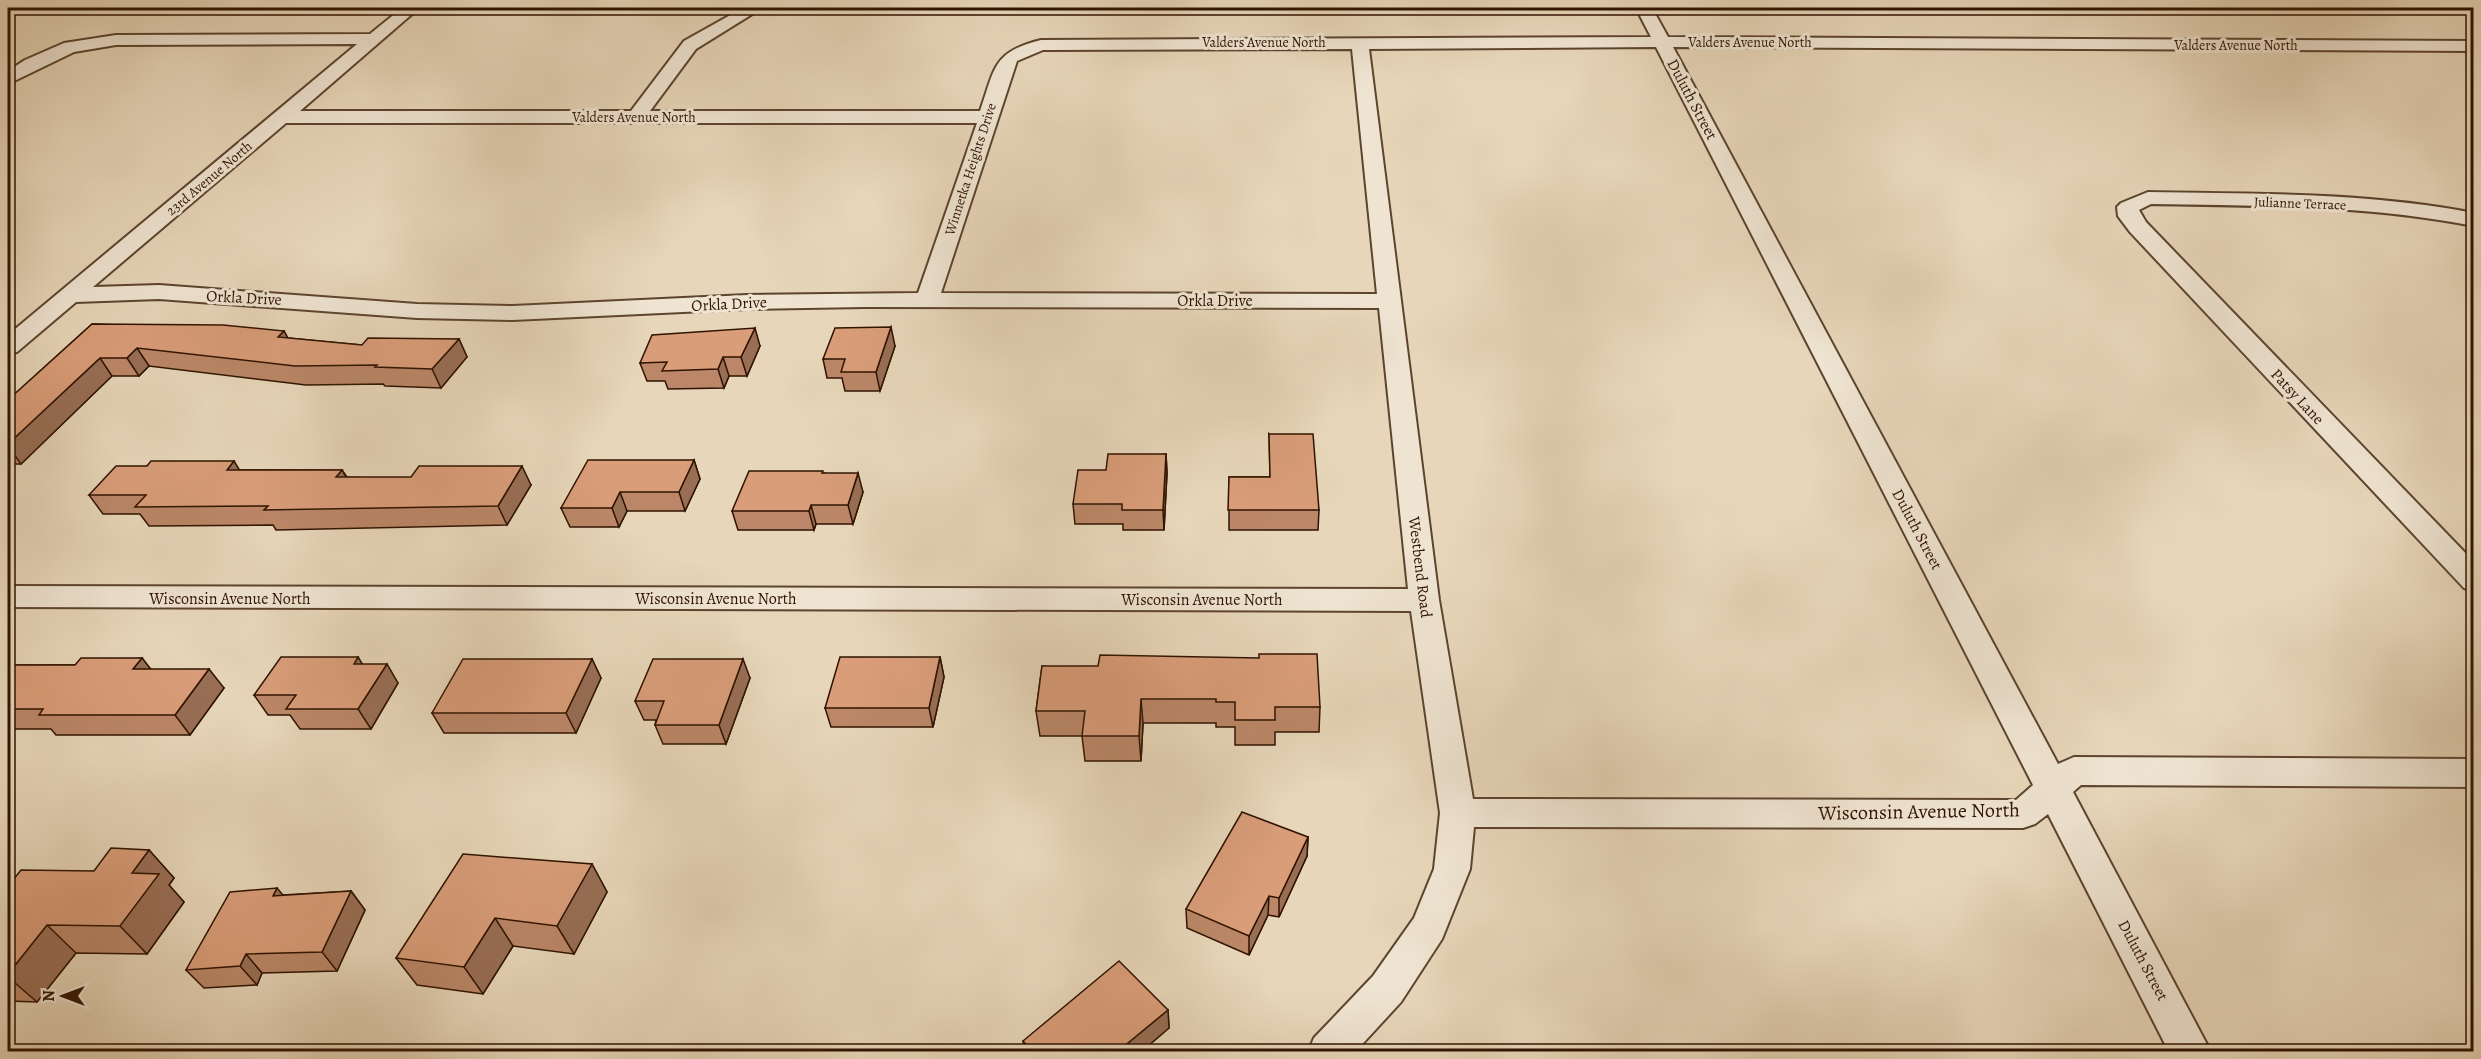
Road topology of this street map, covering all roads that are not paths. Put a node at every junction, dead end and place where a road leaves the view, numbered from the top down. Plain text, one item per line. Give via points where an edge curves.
1 (411, 8) edge
2 (754, 8) edge
3 (1644, 8) edge
4 (373, 39) junction
5 (1360, 42) junction
6 (1663, 42) junction
7 (2474, 45) edge
8 (1026, 48) joint
9 (8, 79) edge
10 (281, 117) junction
11 (636, 117) junction
12 (987, 117) junction
13 (2128, 207) joint
14 (2474, 220) edge
15 (69, 295) junction
16 (927, 300) junction
17 (1389, 301) junction
18 (8, 347) edge
19 (2474, 581) edge
20 (8, 597) edge
21 (1424, 600) junction
22 (2474, 773) edge
23 (2054, 789) junction
24 (1458, 813) junction
25 (1328, 1052) edge
26 (2191, 1052) edge

1 - 4 street, 23rd Avenue North
2 - 11 street via 690,45
3 - 6 street, Duluth Street
4 - 9 street via 116,40 70,47
4 - 10 street, 23rd Avenue North
5 - 6 street, Valders Avenue North
5 - 8 street, Valders Avenue North via 1061,43
5 - 17 street, Westbend Road
6 - 7 street, Valders Avenue North
6 - 23 street, Duluth Street
8 - 12 street, Winnetka Heights Drive via 1005,66
10 - 11 street, Valders Avenue North
10 - 15 street, 23rd Avenue North
11 - 12 street, Valders Avenue North
12 - 16 street, Winnetka Heights Drive
13 - 14 street, Julianne Terrace via 2148,198 2353,204 2400,207
13 - 19 street, Patsy Lane via 2129,216 2138,227
15 - 16 street, Orkla Drive via 159,292 417,311 513,313 747,302
15 - 18 street, 23rd Avenue North
16 - 17 street, Orkla Drive
17 - 21 street, Westbend Road
20 - 21 street, Wisconsin Avenue North
21 - 24 street, Westbend Road
22 - 23 street, Wisconsin Avenue North via 2074,771
23 - 24 street, Wisconsin Avenue North via 2023,814
23 - 26 street, Duluth Street
24 - 25 street, Westbend Road via 1452,869 1429,927 1387,989

